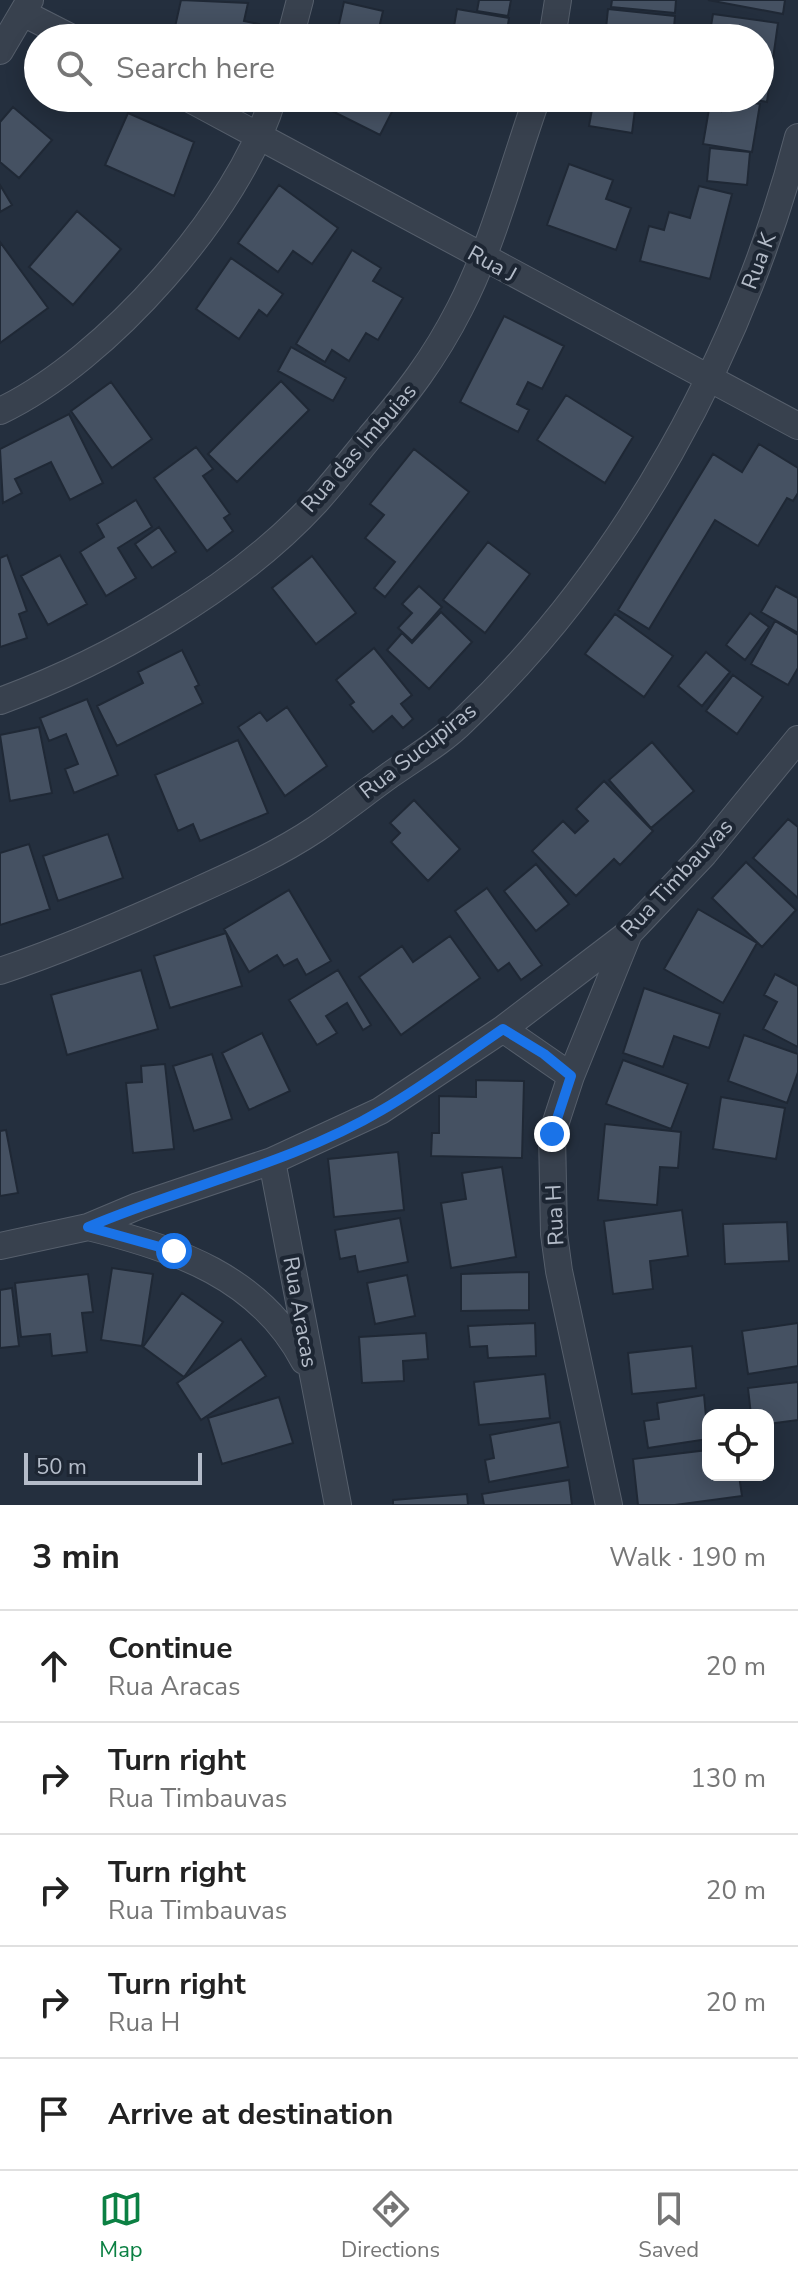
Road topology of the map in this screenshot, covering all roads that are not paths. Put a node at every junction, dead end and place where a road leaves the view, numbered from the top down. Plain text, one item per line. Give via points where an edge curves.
1 (300, 0) edge
2 (558, 0) edge
3 (27, 6) edge
4 (52, 24) edge
5 (294, 24) edge
6 (554, 24) edge
7 (0, 51) edge
8 (215, 112) edge
9 (269, 112) edge
10 (532, 112) edge
11 (262, 136) junction
12 (798, 137) edge
13 (483, 259) junction
14 (706, 380) junction
15 (0, 411) edge
16 (798, 426) edge
17 (0, 701) edge
18 (798, 739) edge
19 (629, 933) junction
20 (0, 971) edge
21 (503, 1029) junction
22 (571, 1076) junction
23 (272, 1161) junction
24 (88, 1227) junction
25 (0, 1246) edge
26 (313, 1378) junction
27 (338, 1505) edge
28 (609, 1505) edge

1 - 5 street
2 - 6 street
3 - 4 street
3 - 7 street
8 - 11 street, Rua J
9 - 11 street
10 - 13 street, Rua das Imbuias
11 - 13 street, Rua J
11 - 15 street via 222,203 161,284 79,358
12 - 14 street, Rua K via 757,272
13 - 14 street, Rua J
13 - 17 street, Rua das Imbuias via 426,371 314,504 198,598 115,648
14 - 16 street, Rua J
14 - 20 street, Rua Sucupiras via 651,485 588,583 539,644 461,724 314,830 241,871 83,943
18 - 19 street, Rua Timbauvas via 704,854
19 - 21 street, Rua Timbauvas
19 - 22 street, Rua H
21 - 22 street
21 - 23 street, Rua Timbauvas via 380,1111
22 - 28 street, Rua H via 552,1134 554,1234
23 - 24 street, Rua Timbauvas
23 - 26 street, Rua Aracas
24 - 25 street, Rua Timbauvas
24 - 26 street, Rua Aracas via 174,1251 215,1269 266,1306
26 - 27 street

